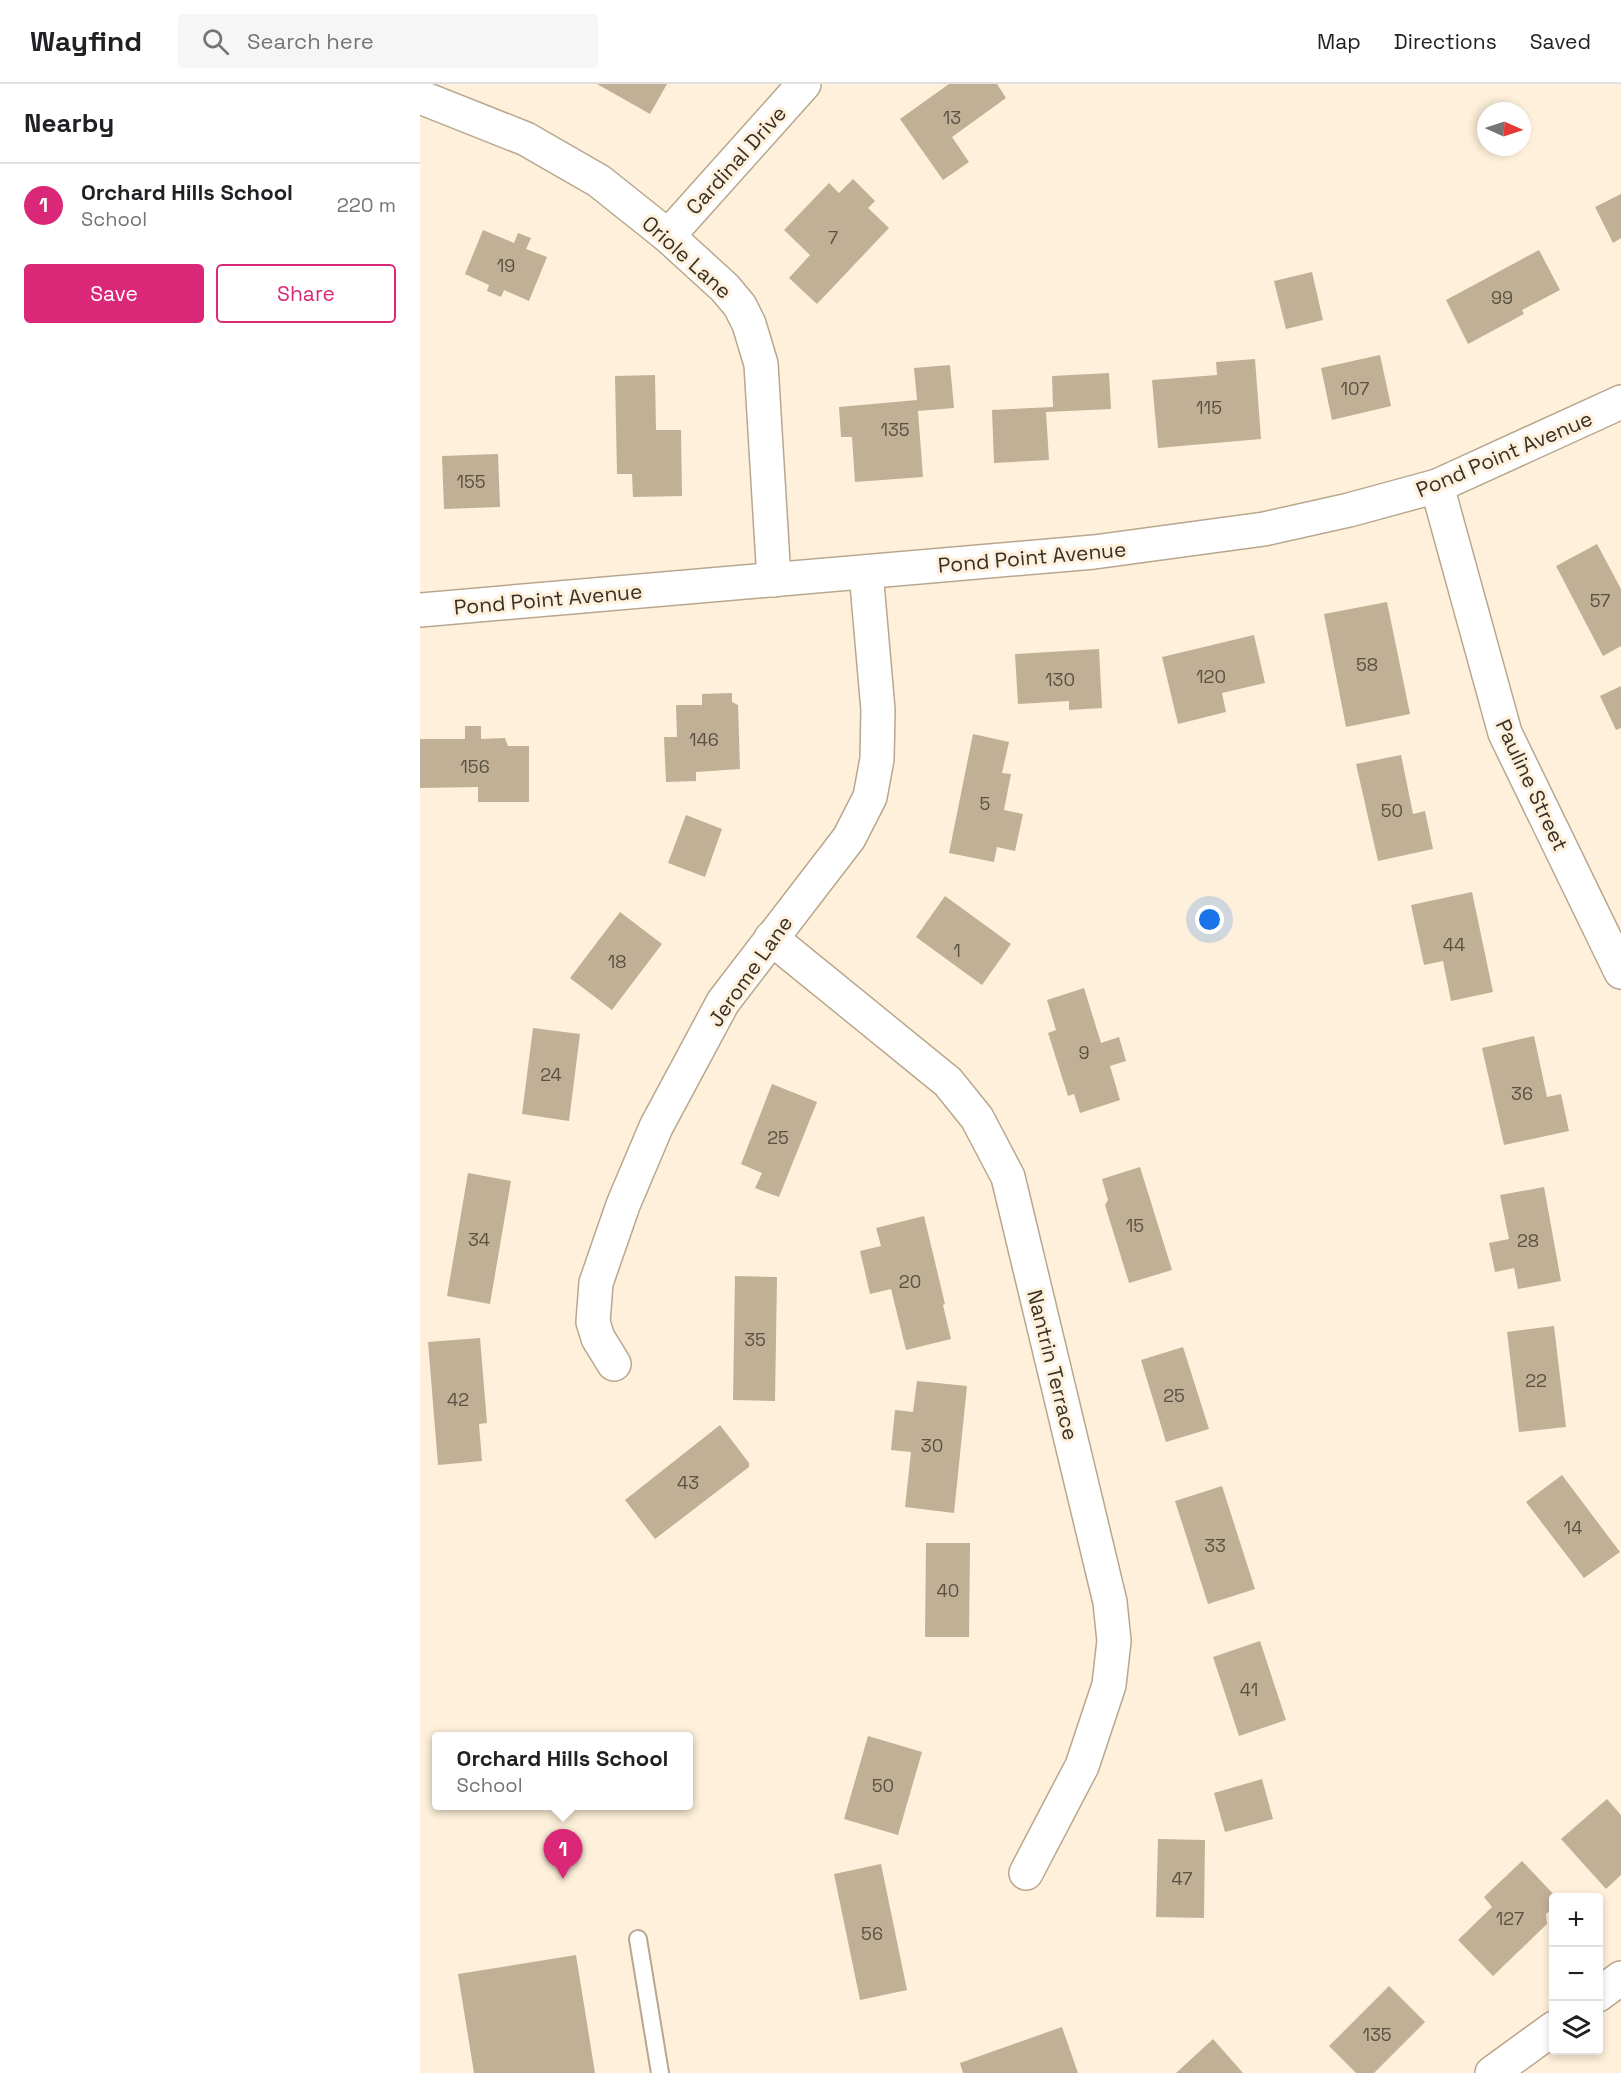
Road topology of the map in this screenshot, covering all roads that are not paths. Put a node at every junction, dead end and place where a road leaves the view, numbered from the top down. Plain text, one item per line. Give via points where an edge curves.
1 (804, 84) edge
2 (420, 96) edge
3 (668, 236) junction
4 (1621, 402) edge
5 (1437, 486) junction
6 (866, 572) junction
7 (774, 580) junction
8 (420, 610) edge
9 (771, 938) junction
10 (1621, 972) edge
11 (614, 1365) dead end
12 (1026, 1873) dead end
13 (638, 1939) dead end
14 (1621, 1978) edge
15 (1603, 1992) edge
16 (1549, 2032) edge
17 (660, 2073) edge
18 (1492, 2073) edge

1 - 3 street, Cardinal Drive
2 - 3 street, Oriole Lane via 526,139 599,181
3 - 7 street, Oriole Lane via 740,306 757,344
4 - 5 street, Pond Point Avenue
5 - 6 street, Pond Point Avenue via 1264,529 1094,552
5 - 10 street, Pauline Street via 1504,733
6 - 7 street, Pond Point Avenue
6 - 9 street, Jerome Lane via 878,710 877,759 870,797 849,838
7 - 8 street, Pond Point Avenue
9 - 11 street, Jerome Lane via 723,1002 656,1128 623,1205 596,1283 593,1304 598,1338
9 - 12 street, Nantrin Terrace via 948,1082 977,1118 1008,1177 1110,1602 1114,1641 1109,1685 1082,1766
13 - 17 lane
14 - 15 street
16 - 18 street

